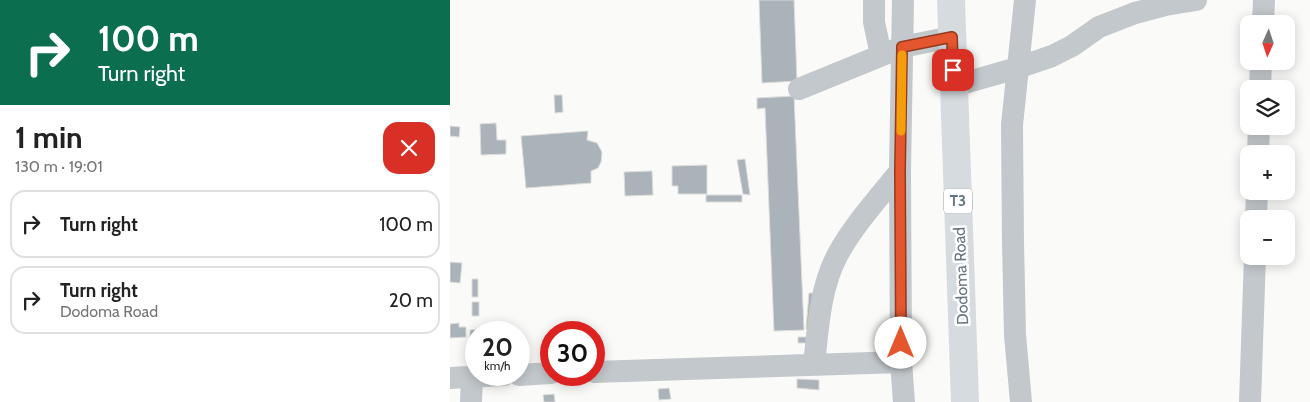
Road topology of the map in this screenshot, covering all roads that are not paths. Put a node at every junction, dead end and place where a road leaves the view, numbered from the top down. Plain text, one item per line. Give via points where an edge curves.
1 (874, 0) edge
2 (903, 0) edge
3 (951, 0) edge
4 (1025, 0) edge
5 (1196, 0) edge
6 (1264, 0) edge
7 (1263, 15) edge
8 (952, 37) junction
9 (892, 51) junction
10 (1017, 68) junction
11 (954, 86) junction
12 (799, 89) dead end
13 (900, 171) junction
14 (1255, 265) edge
15 (901, 362) junction
16 (814, 365) junction
17 (605, 372) edge
18 (465, 377) edge
19 (450, 378) edge
20 (472, 386) edge
21 (471, 402) edge
22 (904, 402) edge
23 (965, 402) edge
24 (1021, 402) edge
25 (1250, 402) edge

1 - 9 street via 874,22
2 - 9 street
3 - 8 highway, Dodoma Road / T3
4 - 10 street
5 - 10 street via 1135,13 1099,27 1052,56
6 - 7 street
8 - 9 street
8 - 11 highway, Dodoma Road / T3
9 - 12 street
9 - 13 street
10 - 11 street
10 - 24 street via 1012,125 1013,242
11 - 23 highway, Dodoma Road / T3
13 - 15 street
13 - 16 street via 838,254 822,300
14 - 25 street
15 - 16 street
15 - 22 street
16 - 17 street
18 - 19 street
20 - 21 street

